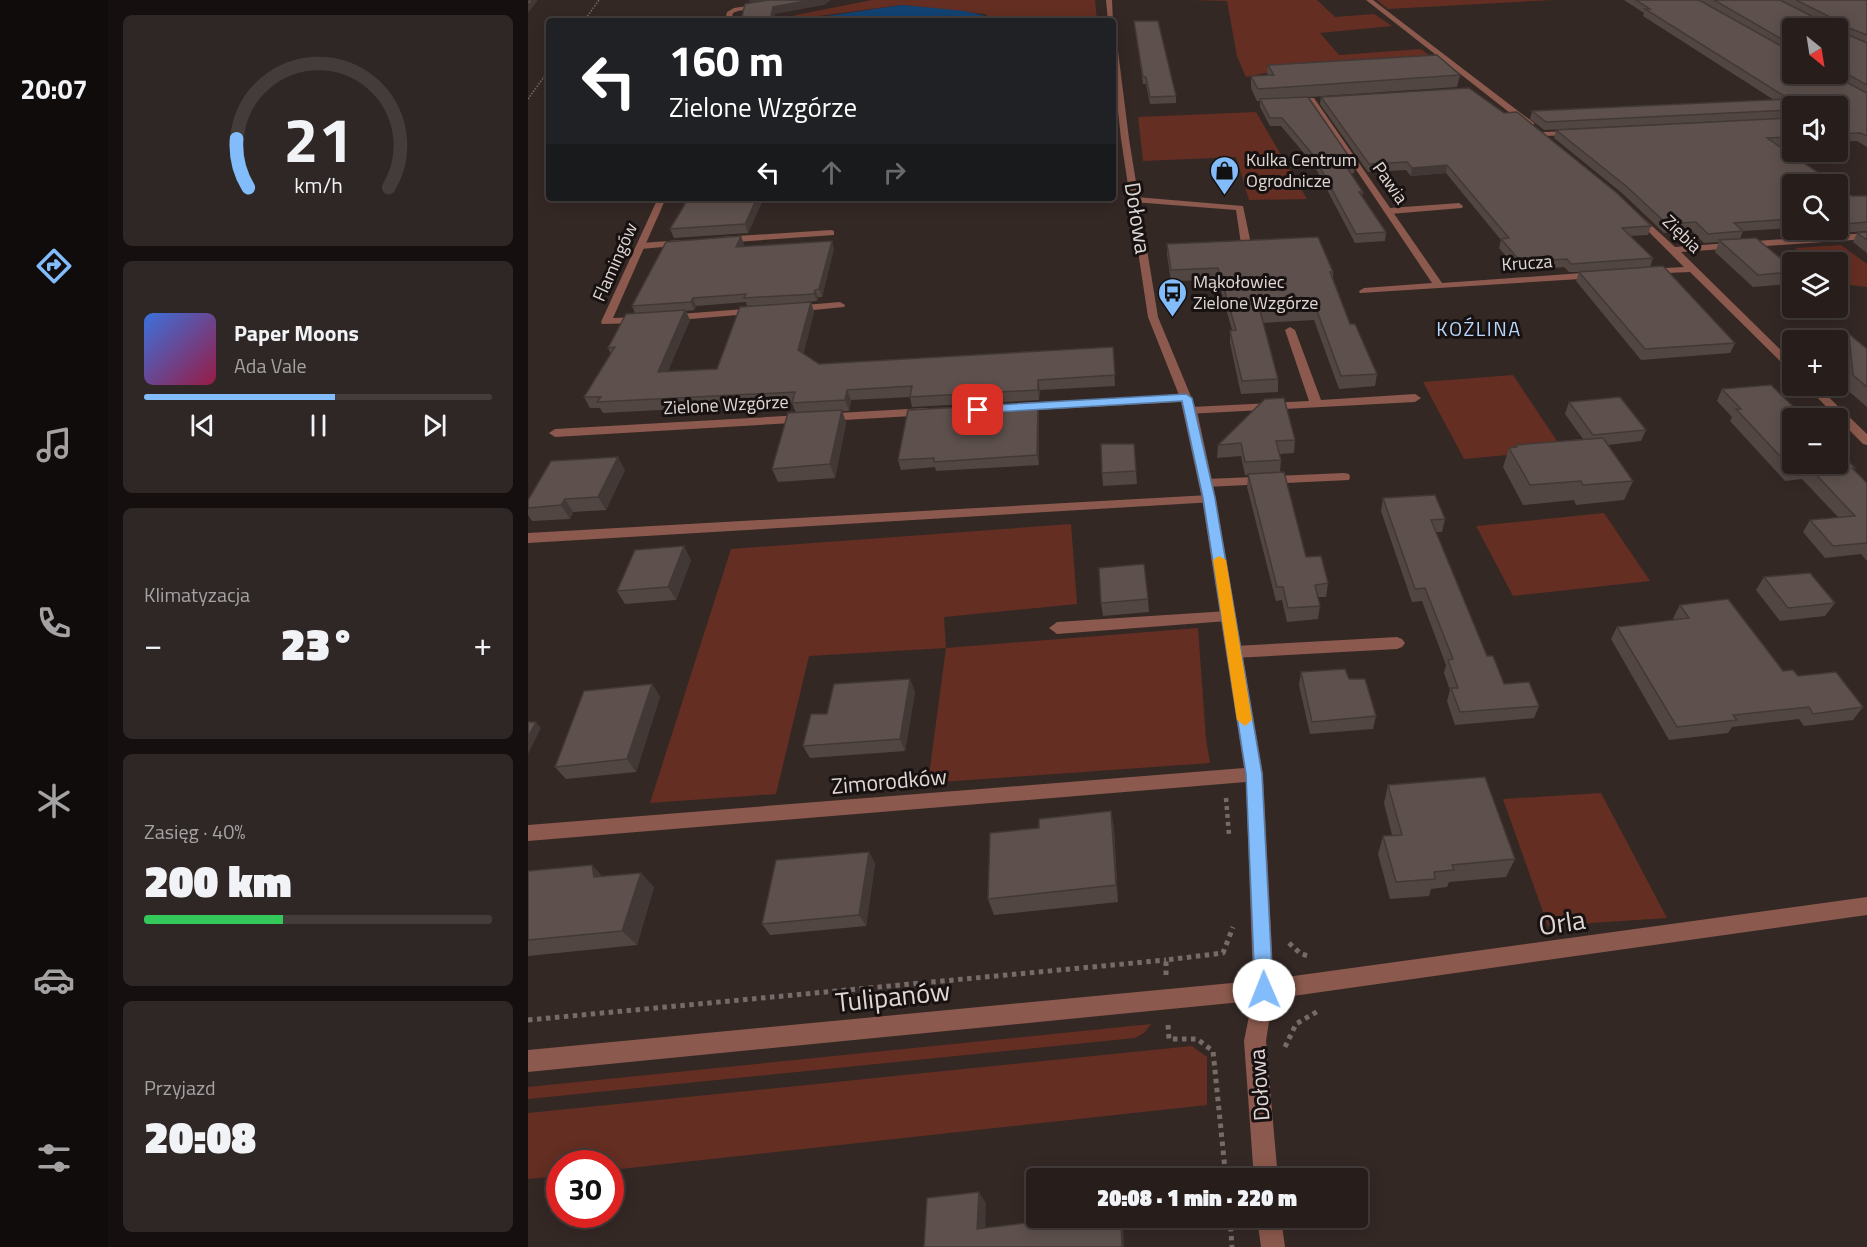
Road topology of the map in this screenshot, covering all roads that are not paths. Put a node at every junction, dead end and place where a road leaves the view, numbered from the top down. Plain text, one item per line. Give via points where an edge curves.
1 (795, 0) edge
2 (1109, 0) edge
3 (1369, 0) edge
4 (729, 18) edge
5 (1111, 18) edge
6 (1116, 88) edge
7 (1487, 90) junction
8 (1466, 91) edge
9 (1323, 99) edge
10 (1579, 133) edge
11 (1543, 134) junction
12 (1119, 140) edge
13 (1552, 142) edge
14 (1136, 200) junction
15 (661, 201) edge
16 (1459, 206) dead end
17 (1627, 206) edge
18 (1390, 211) junction
19 (831, 233) dead end
20 (1867, 236) edge
21 (712, 241) edge
22 (688, 243) edge
23 (1246, 244) edge
24 (640, 246) junction
25 (1674, 250) junction
26 (1692, 269) junction
27 (1635, 273) edge
28 (1612, 274) edge
29 (1439, 286) junction
30 (1364, 291) dead end
31 (840, 305) dead end
32 (784, 309) edge
33 (773, 310) edge
34 (1290, 330) dead end
35 (1782, 358) edge
36 (1821, 396) edge
37 (1415, 398) dead end
38 (1316, 403) junction
39 (1189, 404) junction
40 (1010, 408) edge
41 (938, 412) edge
42 (555, 433) dead end
43 (1867, 441) edge
44 (1344, 477) dead end
45 (1208, 491) junction
46 (528, 538) edge
47 (1228, 616) junction
48 (1057, 628) dead end
49 (1397, 643) dead end
50 (1234, 652) junction
51 (1254, 774) junction
52 (528, 833) edge
53 (1867, 906) edge
54 (1264, 990) junction
55 (528, 1061) edge
56 (1265, 1168) edge
57 (1270, 1228) edge
58 (1272, 1247) edge

1 - 4 street via 736,9
2 - 5 street
3 - 7 street
6 - 12 street, Dołowa
7 - 8 street
7 - 11 street
9 - 18 street, Pawia via 1306,100
10 - 11 street
11 - 13 street
12 - 14 street, Dołowa
14 - 23 street via 1239,208
14 - 39 street, Dołowa via 1153,317
15 - 24 street, Flamingów
16 - 18 street
17 - 25 street, Ziębia
18 - 29 street, Pawia
19 - 21 street
20 - 25 street
22 - 24 street
24 - 33 street, Flamingów via 606,322
25 - 26 street, Ziębia
26 - 27 street
26 - 35 street, Ziębia
28 - 29 street, Krucza
29 - 30 street, Krucza
31 - 32 street
34 - 38 street
36 - 43 street
37 - 38 street
38 - 39 street
39 - 40 street
39 - 45 street, Dołowa
41 - 42 street, Zielone Wzgórze
44 - 45 street
45 - 46 street
45 - 47 street, Dołowa
47 - 48 street
47 - 50 street, Dołowa
49 - 50 street
50 - 51 street, Dołowa
51 - 52 street, Zimorodków
51 - 54 street, Dołowa
53 - 54 street, Orla
54 - 55 street, Tulipanów
54 - 56 street, Dołowa via 1255,1041
57 - 58 street

